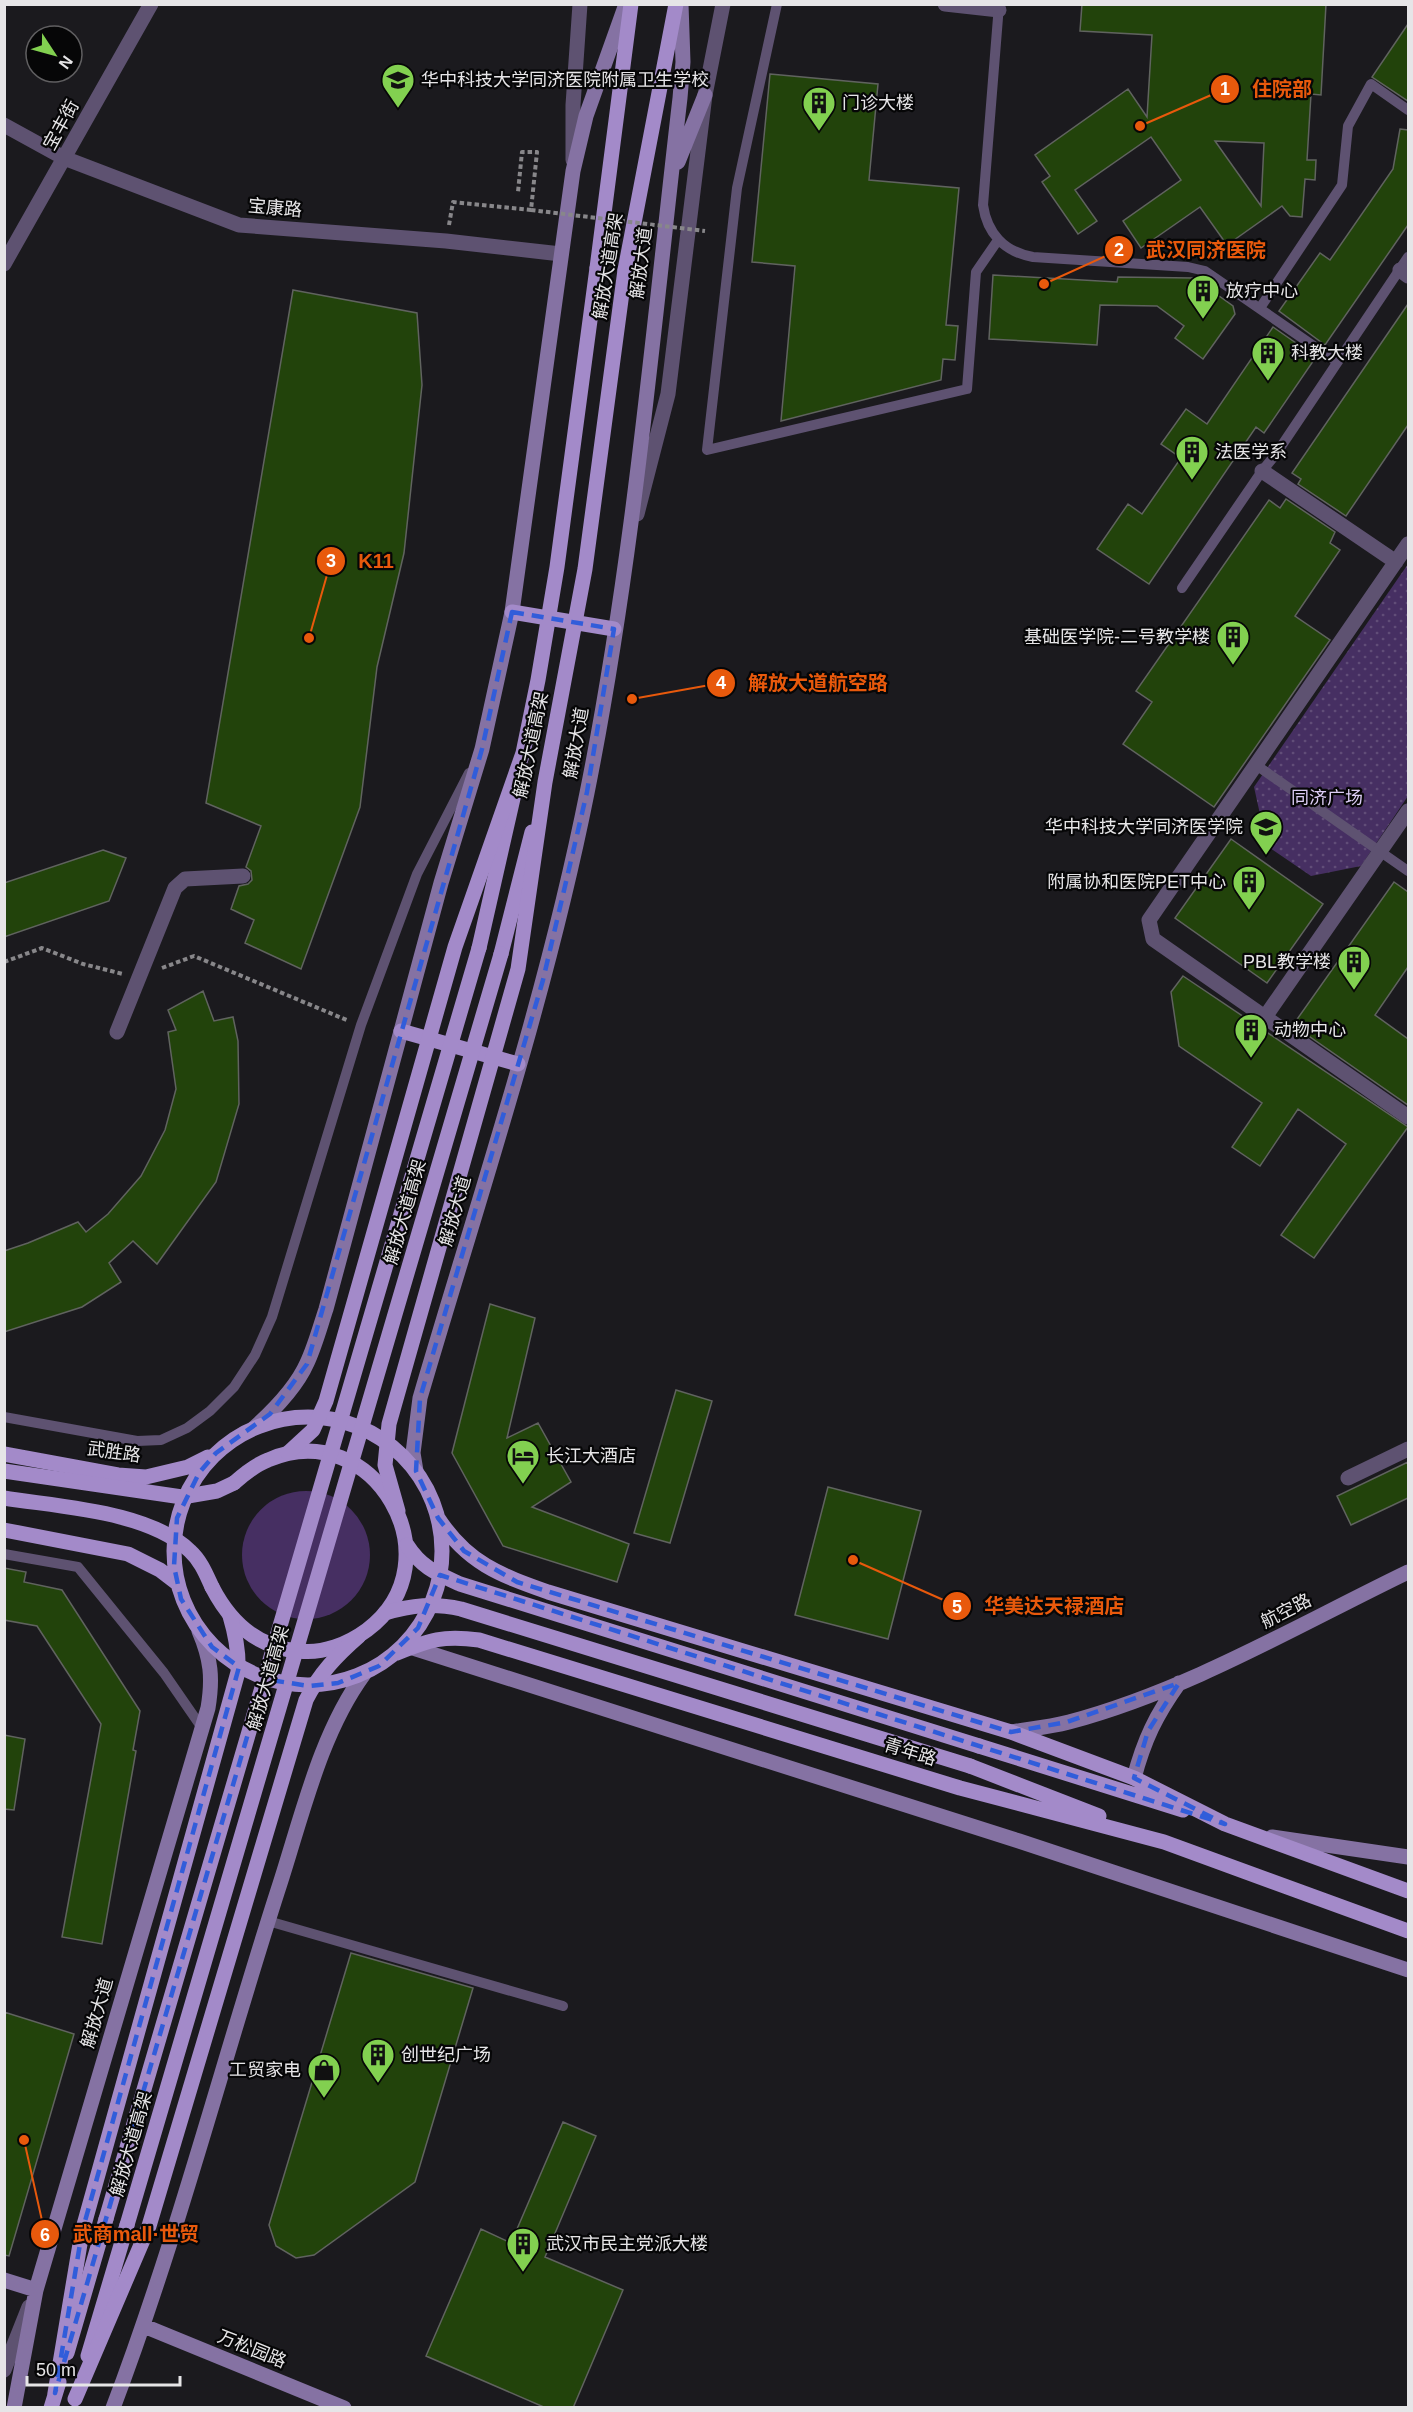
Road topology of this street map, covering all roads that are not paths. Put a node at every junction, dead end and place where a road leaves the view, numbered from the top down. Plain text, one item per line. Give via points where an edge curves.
1 (151, 4) edge
2 (580, 4) edge
3 (626, 4) edge
4 (631, 4) edge
5 (676, 4) edge
6 (681, 4) edge
7 (723, 4) edge
8 (777, 4) edge
9 (945, 4) edge
10 (999, 7) edge
11 (705, 95) junction
12 (1408, 110) edge
13 (4, 125) edge
14 (64, 158) junction
15 (573, 171) junction
16 (670, 182) junction
17 (998, 240) junction
18 (561, 254) junction
19 (4, 264) edge
20 (1406, 268) edge
21 (1260, 308) junction
22 (1337, 362) junction
23 (1262, 471) junction
24 (1408, 544) edge
25 (626, 557) junction
26 (1396, 562) junction
27 (1182, 588) dead end
28 (512, 612) junction
29 (614, 629) junction
30 (482, 749) junction
31 (523, 753) junction
32 (1256, 765) junction
33 (545, 782) junction
34 (1408, 811) edge
35 (1380, 852) junction
36 (1408, 871) edge
37 (243, 876) dead end
38 (1265, 1017) junction
39 (401, 1031) junction
40 (117, 1032) dead end
41 (518, 1064) junction
42 (1408, 1117) edge
43 (4, 1418) edge
44 (254, 1428) junction
45 (1408, 1449) edge
46 (216, 1453) junction
47 (4, 1454) edge
48 (288, 1454) junction
49 (416, 1470) junction
50 (4, 1471) edge
51 (1348, 1478) dead end
52 (4, 1498) edge
53 (398, 1511) junction
54 (438, 1518) junction
55 (4, 1530) edge
56 (406, 1545) junction
57 (4, 1554) edge
58 (1408, 1572) edge
59 (177, 1583) junction
60 (385, 1613) junction
61 (230, 1616) junction
62 (199, 1631) junction
63 (359, 1636) junction
64 (403, 1650) junction
65 (364, 1674) junction
66 (1179, 1683) junction
67 (202, 1728) junction
68 (1011, 1732) junction
69 (1134, 1778) junction
70 (1226, 1824) junction
71 (1257, 1835) junction
72 (1164, 1842) junction
73 (1408, 1857) edge
74 (1408, 1891) edge
75 (268, 1921) junction
76 (1408, 1931) edge
77 (1408, 1970) edge
78 (563, 2006) dead end
79 (4, 2280) edge
80 (36, 2290) junction
81 (144, 2326) junction
82 (4, 2370) edge
83 (53, 2400) edge
84 (73, 2403) edge
85 (14, 2408) edge
86 (113, 2408) edge
87 (344, 2408) edge

1 - 14 street, 宝丰街
2 - 15 street
3 - 15 main road via 586,116
4 - 31 main road, 解放大道高架, bridge via 556,567
5 - 33 main road, 解放大道高架, bridge via 625,270 585,569
6 - 16 main road, 解放大道 via 683,62
7 - 11 street
8 - 17 lane via 737,188 707,450 967,389 976,272
9 - 10 street
10 - 17 lane via 983,205
11 - 16 main road
11 - 25 street via 668,394
12 - 21 lane via 1371,84 1348,126 1342,184
13 - 14 street, 宝康路
14 - 18 street, 宝康路 via 239,225
14 - 19 street, 宝丰街
15 - 18 main road
16 - 25 main road, 解放大道
17 - 21 lane via 1014,252 1033,257 1197,268
18 - 28 main road
20 - 22 lane
21 - 22 lane
22 - 23 lane
23 - 26 street
23 - 27 lane
24 - 26 street
25 - 29 main road, 解放大道
26 - 32 street
28 - 29 main road
28 - 30 main road
29 - 41 main road, 解放大道 via 587,792 546,969
30 - 39 main road
30 - 43 lane via 417,874 361,1025 272,1317 255,1355 234,1387 187,1428 161,1440 137,1441
31 - 48 main road, bridge via 455,946 326,1401 313,1430
31 - 83 main road, 解放大道高架, bridge via 479,948
32 - 35 lane
32 - 38 street via 1149,920 1153,939
33 - 53 main road, bridge via 518,969 388,1424 385,1465
33 - 84 main road, 解放大道高架, bridge via 498,965
34 - 35 street
35 - 36 lane
35 - 38 street
37 - 40 street, bridge via 184,879 175,888
38 - 42 street
39 - 41 main road
39 - 44 main road via 326,1309 307,1364 284,1398
41 - 49 main road, 解放大道 via 420,1398
44 - 46 main road
44 - 49 main road via 299,1417 347,1422 387,1442
45 - 51 street
46 - 47 main road, 武胜路 via 188,1467 146,1477
46 - 59 main road via 186,1494 177,1518 173,1542
48 - 50 main road, bridge via 268,1460 217,1491 182,1497
48 - 53 main road, bridge via 326,1453 344,1459 376,1480
49 - 54 main road
52 - 61 main road, bridge via 122,1517 159,1530 180,1542 201,1563
53 - 56 main road
54 - 64 main road via 442,1542 440,1574 432,1603
54 - 68 main road via 464,1551 499,1575 517,1582
55 - 59 main road via 128,1554
56 - 60 main road via 402,1580
56 - 70 main road, bridge via 427,1568 467,1586
57 - 67 lane via 78,1567 164,1673
58 - 66 main road, 航空路
59 - 62 main road
60 - 63 main road
60 - 72 main road, bridge via 419,1605 442,1604 462,1609 970,1766
61 - 63 main road, bridge via 262,1641 301,1652 331,1648
61 - 83 main road, bridge via 237,1637 238,1672 82,2232
62 - 65 main road via 231,1663 278,1683 338,1683
62 - 67 main road, 解放大道 via 211,1672
63 - 84 main road, bridge via 315,1681 306,1700 149,2226
64 - 65 main road
64 - 72 main road, 青年路 via 444,1637 479,1640 960,1788
64 - 77 main road via 1019,1841
65 - 75 main road via 327,1740
66 - 68 main road, 航空路 via 1068,1722
66 - 69 main road, 航空路 via 1148,1731
67 - 80 main road, 解放大道
68 - 69 main road
69 - 70 main road
70 - 71 main road
71 - 73 main road
71 - 74 main road
72 - 76 main road, 青年路
75 - 78 lane
75 - 81 main road
79 - 80 main road
80 - 82 street
80 - 85 main road, 解放大道
81 - 86 main road
81 - 87 main road, 万松园路

